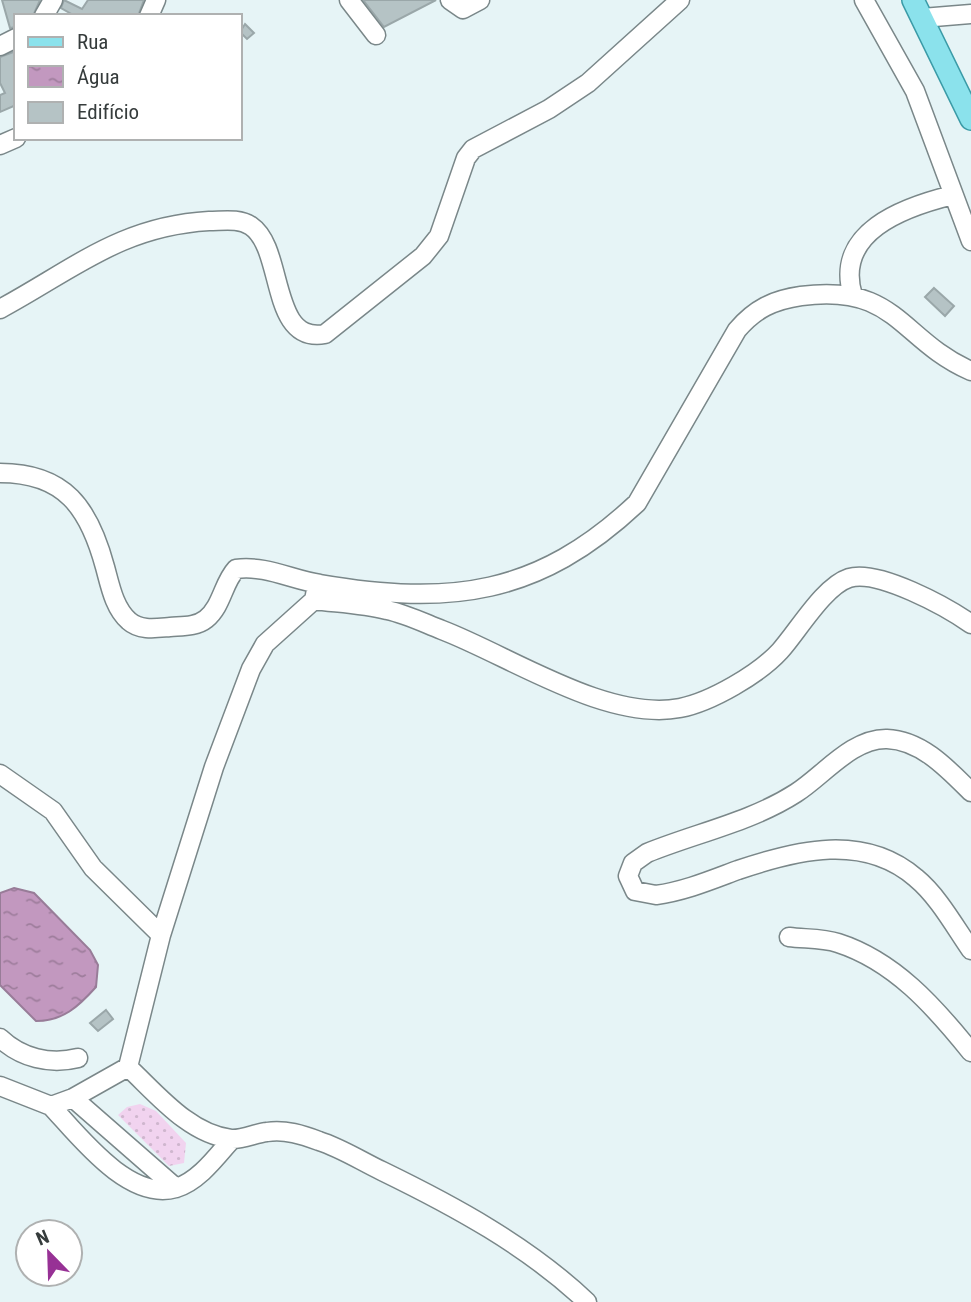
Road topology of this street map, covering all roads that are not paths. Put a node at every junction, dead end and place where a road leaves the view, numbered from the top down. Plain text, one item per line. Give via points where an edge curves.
1 (349, 0) edge
2 (450, 0) edge
3 (480, 0) edge
4 (680, 0) edge
5 (864, 0) edge
6 (918, 9) edge
7 (971, 14) edge
8 (376, 35) dead end
9 (971, 119) edge
10 (953, 195) junction
11 (971, 241) edge
12 (853, 296) junction
13 (0, 309) edge
14 (971, 371) edge
15 (0, 473) edge
16 (315, 592) junction
17 (971, 624) edge
18 (0, 774) edge
19 (971, 792) edge
20 (161, 935) junction
21 (789, 937) dead end
22 (971, 950) edge
23 (0, 1038) edge
24 (971, 1052) edge
25 (78, 1058) dead end
26 (128, 1067) junction
27 (0, 1086) edge
28 (74, 1098) junction
29 (51, 1107) junction
30 (232, 1139) junction
31 (176, 1188) junction
32 (587, 1302) edge

1 - 8 street
2 - 3 street via 463,9
4 - 13 street via 588,82 549,109 473,149 439,236 423,256 326,334 302,332 289,318 262,236 250,225 234,220 180,223 113,243
5 - 10 street via 915,91
6 - 7 street
6 - 9 main road
10 - 11 street
10 - 12 street via 893,215 864,236 850,258
12 - 14 street via 897,316
12 - 16 street via 831,293 788,298 751,314 737,330 637,503 571,554 522,579 470,593
15 - 16 street via 18,473 66,490 97,541 121,612 137,626 195,625 207,619 236,569 265,570
16 - 17 street via 445,631 590,697 652,711 682,708 730,689 778,653 846,579 859,576 904,587
16 - 20 street via 265,644 251,669 214,767
18 - 20 street via 53,811 93,868
19 - 22 street via 914,746 879,740 850,752 773,806 647,853 633,863 628,876 635,891 656,895 787,856 850,848 867,851 916,877
20 - 26 street
21 - 24 street via 835,942 900,974
23 - 25 street via 38,1060
26 - 28 street
26 - 30 street via 188,1120
27 - 29 street
28 - 29 street
28 - 31 street
29 - 31 street via 98,1157 127,1179 160,1190
30 - 31 street via 204,1169
30 - 32 street via 270,1131 322,1142 473,1218

